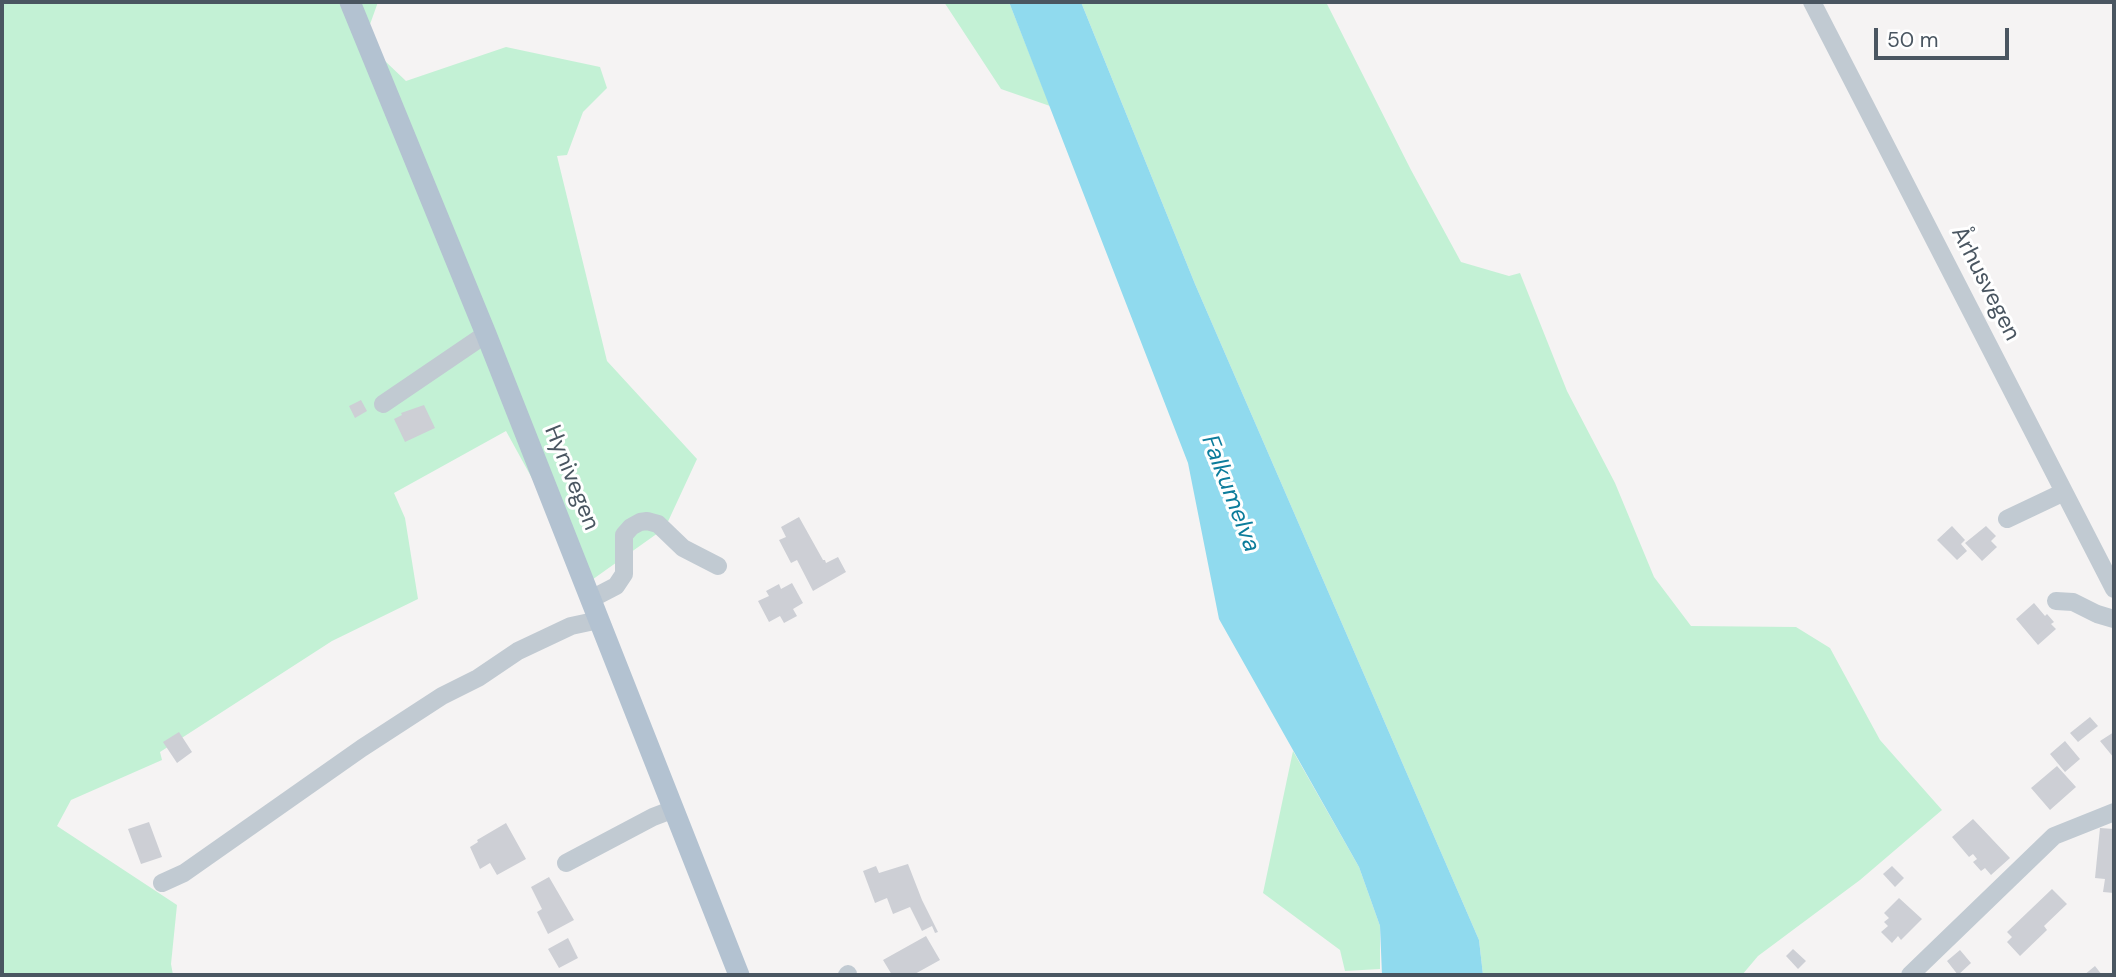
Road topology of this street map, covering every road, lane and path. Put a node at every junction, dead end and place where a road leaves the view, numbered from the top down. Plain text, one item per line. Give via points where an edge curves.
1 (350, 2) edge
2 (1812, 2) edge
3 (486, 334) junction
4 (383, 404) dead end
5 (2064, 492) junction
6 (2007, 519) dead end
7 (718, 566) dead end
8 (2114, 589) edge
9 (591, 599) junction
10 (2056, 601) dead end
11 (2114, 619) edge
12 (599, 620) junction
13 (674, 809) junction
14 (2114, 812) edge
15 (566, 863) dead end
16 (162, 883) dead end
17 (739, 975) edge
18 (1910, 975) edge

1 - 3 main road, Hynivegen
2 - 5 street, Århusvegen
3 - 4 street
3 - 9 main road, Hynivegen
5 - 6 street
5 - 8 street, Århusvegen
7 - 9 street via 684,548 658,524 640,522 626,531 624,574 616,586
9 - 12 main road, Hynivegen
10 - 11 street via 2073,602
12 - 13 main road, Hynivegen
12 - 16 street via 571,626 518,651 442,696 184,873
13 - 15 street
13 - 17 main road, Hynivegen
14 - 18 street via 2054,836

